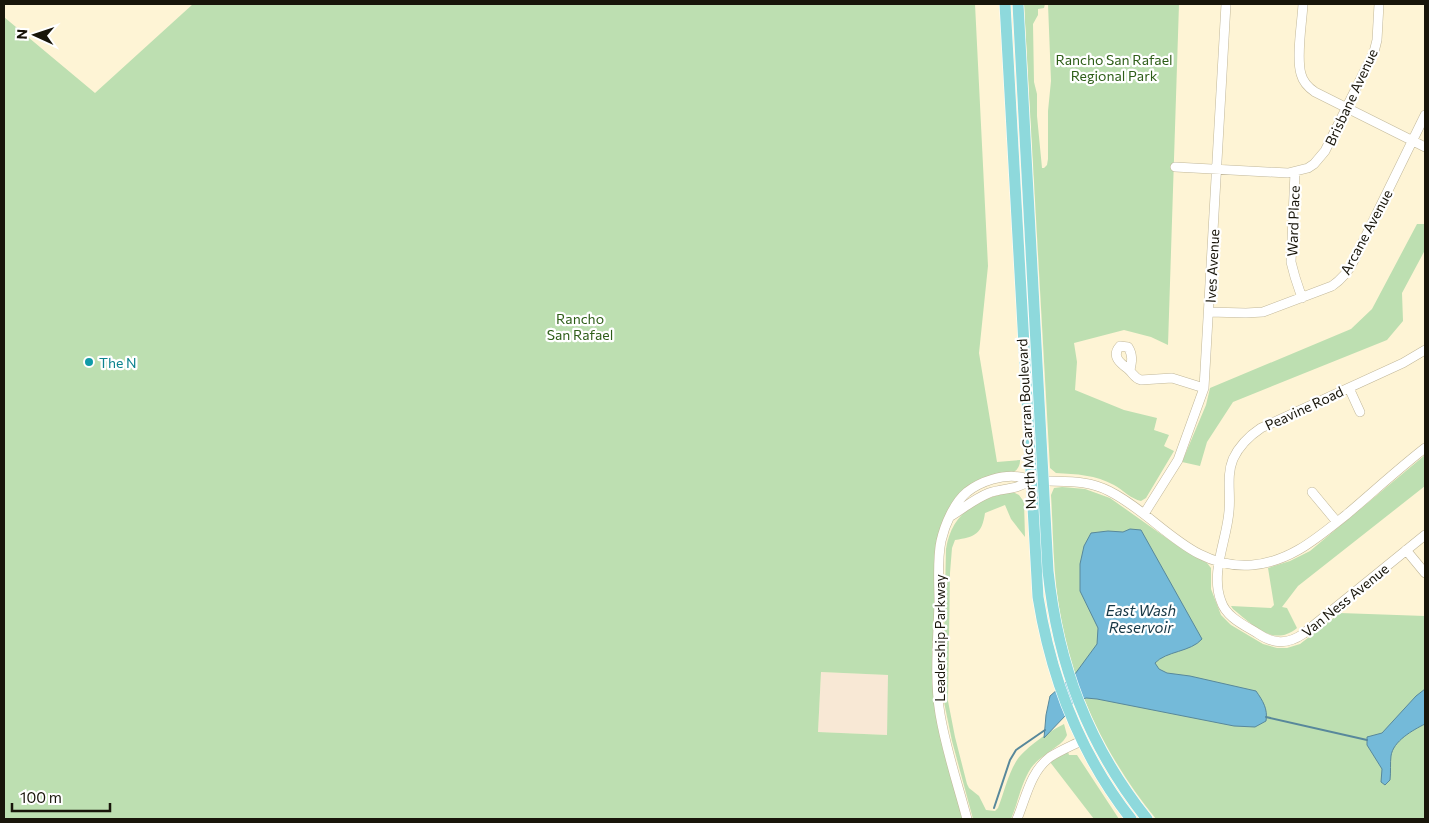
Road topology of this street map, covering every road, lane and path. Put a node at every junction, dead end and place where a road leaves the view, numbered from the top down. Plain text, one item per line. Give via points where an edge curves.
1 (1005, 4) edge
2 (1018, 4) edge
3 (1226, 4) edge
4 (1303, 4) edge
5 (1379, 4) edge
6 (1010, 96) junction
7 (1023, 96) junction
8 (1347, 108) junction
9 (1425, 115) edge
10 (1413, 140) junction
11 (1425, 147) edge
12 (1175, 167) dead end
13 (1217, 169) junction
14 (1295, 172) junction
15 (1302, 298) junction
16 (1209, 312) junction
17 (1425, 350) edge
18 (1130, 370) dead end
19 (1204, 388) junction
20 (1349, 388) junction
21 (1360, 412) dead end
22 (1425, 448) edge
23 (1030, 480) junction
24 (1044, 480) junction
25 (1312, 492) dead end
26 (1144, 514) junction
27 (1337, 522) junction
28 (1425, 535) edge
29 (1406, 550) junction
30 (1220, 562) junction
31 (1425, 573) edge
32 (1071, 719) junction
33 (1093, 735) junction
34 (1081, 741) junction
35 (1102, 753) junction
36 (967, 819) edge
37 (1017, 819) edge
38 (1131, 819) edge
39 (1148, 819) edge

1 - 6 main road, North McCarran Boulevard
2 - 7 main road, North McCarran Boulevard
3 - 13 street, Ives Avenue
4 - 8 street via 1300,58 1303,80 1316,92
5 - 8 street, Brisbane Avenue via 1374,52
6 - 7 main road
6 - 23 main road, North McCarran Boulevard
7 - 24 main road, North McCarran Boulevard
8 - 10 street
8 - 14 street, Brisbane Avenue via 1320,158 1308,168
9 - 10 street, Arcane Avenue
10 - 11 street
10 - 15 street, Arcane Avenue via 1349,270 1332,286
12 - 13 street, Brisbane Avenue
13 - 14 street, Brisbane Avenue
13 - 16 street, Ives Avenue
14 - 15 street, Ward Place via 1291,262
15 - 16 street, Arcane Avenue via 1263,312
16 - 19 street, Ives Avenue
17 - 20 street, Peavine Road
18 - 19 street via 1135,378 1141,380 1179,379
19 - 26 street, Ives Avenue via 1180,454
20 - 21 street
20 - 30 street, Peavine Road via 1261,428 1244,442 1231,467 1229,512
22 - 27 street
23 - 24 street
23 - 32 main road, North McCarran Boulevard via 1042,624
23 - 36 street, Leadership Parkway via 1019,488 982,496 951,516 943,534 937,688 942,728
24 - 26 street via 1098,486
24 - 33 main road, North McCarran Boulevard via 1048,571 1058,636 1076,695
25 - 27 street
26 - 30 street via 1192,550
27 - 30 street via 1306,546 1283,558 1252,565
28 - 29 street, Van Ness Avenue
29 - 30 street, Van Ness Avenue via 1303,634 1284,642 1261,636 1225,610 1218,591
29 - 31 street
32 - 33 main road via 1086,734
32 - 34 main road, North McCarran Boulevard
33 - 35 main road, North McCarran Boulevard
34 - 35 main road via 1087,741
34 - 37 street via 1043,764 1033,778
34 - 38 main road, North McCarran Boulevard via 1099,774
35 - 39 main road, North McCarran Boulevard

